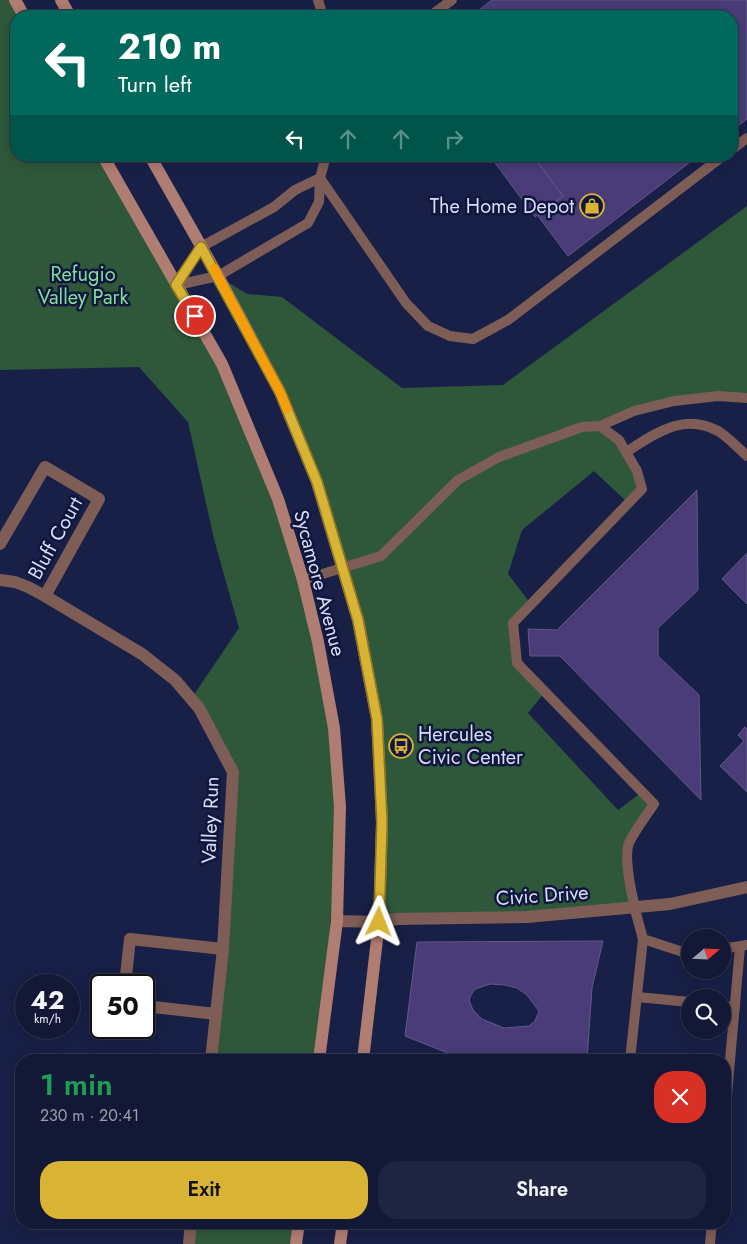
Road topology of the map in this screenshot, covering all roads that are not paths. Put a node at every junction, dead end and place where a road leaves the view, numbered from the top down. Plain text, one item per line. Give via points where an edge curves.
1 (452, 0) edge
2 (438, 10) edge
3 (106, 162) edge
4 (153, 162) edge
5 (324, 162) edge
6 (715, 162) edge
7 (320, 178) junction
8 (201, 247) junction
9 (218, 276) junction
10 (176, 285) junction
11 (747, 398) edge
12 (600, 426) junction
13 (626, 452) junction
14 (747, 456) edge
15 (0, 544) edge
16 (344, 568) junction
17 (0, 580) edge
18 (303, 580) junction
19 (45, 596) junction
20 (747, 887) edge
21 (634, 907) junction
22 (337, 921) junction
23 (379, 922) junction
24 (643, 939) junction
25 (744, 946) edge
26 (731, 948) edge
27 (223, 949) junction
28 (681, 951) edge
29 (126, 974) edge
30 (637, 997) junction
31 (681, 1001) edge
32 (155, 1007) edge
33 (731, 1007) edge
34 (735, 1007) junction
35 (216, 1014) junction
36 (212, 1054) edge
37 (320, 1054) edge
38 (364, 1054) edge
39 (634, 1054) edge
40 (729, 1054) edge
41 (190, 1229) edge
42 (298, 1229) edge
43 (342, 1229) edge
44 (711, 1229) edge
45 (189, 1244) edge
46 (296, 1244) edge
47 (340, 1244) edge
48 (710, 1244) edge

1 - 2 lane
3 - 10 main road, Sycamore Avenue
4 - 8 main road, Sycamore Avenue
5 - 7 lane
6 - 7 lane via 508,320 474,339 450,336 428,326 406,303
7 - 8 lane
7 - 9 lane via 319,202 308,223
8 - 9 main road, Sycamore Avenue
8 - 10 lane
9 - 10 lane
9 - 16 main road, Sycamore Avenue via 280,392 317,482
10 - 18 main road, Sycamore Avenue via 222,364 235,394 278,499
11 - 12 lane via 718,396 674,401 634,411
12 - 13 lane via 618,440
12 - 16 lane via 582,427 499,457 458,480 381,556
13 - 14 lane via 678,424 698,424 718,431
13 - 21 lane via 637,471 642,489 512,623 517,663 654,804 629,844
15 - 19 street, Bluff Court via 45,467 99,499
16 - 18 lane
16 - 23 main road, Sycamore Avenue via 358,620 377,719 382,822
17 - 19 street, Valley Run via 15,582
18 - 22 main road, Sycamore Avenue via 334,728 340,807
19 - 27 street, Valley Run via 142,654 175,680 199,708 233,772
20 - 21 street, Civic Drive via 670,904
21 - 23 street, Civic Drive via 528,917
21 - 24 lane
22 - 23 street, Civic Drive
22 - 37 main road, Sycamore Avenue
23 - 38 main road, Sycamore Avenue
24 - 28 lane
24 - 30 lane
25 - 26 lane
25 - 34 lane
27 - 29 street via 130,939
27 - 35 street, Valley Run
30 - 31 lane
30 - 39 lane
32 - 35 street
33 - 34 lane
34 - 40 lane
35 - 36 street, Valley Run
41 - 45 street
42 - 46 main road
43 - 47 main road
44 - 48 lane

